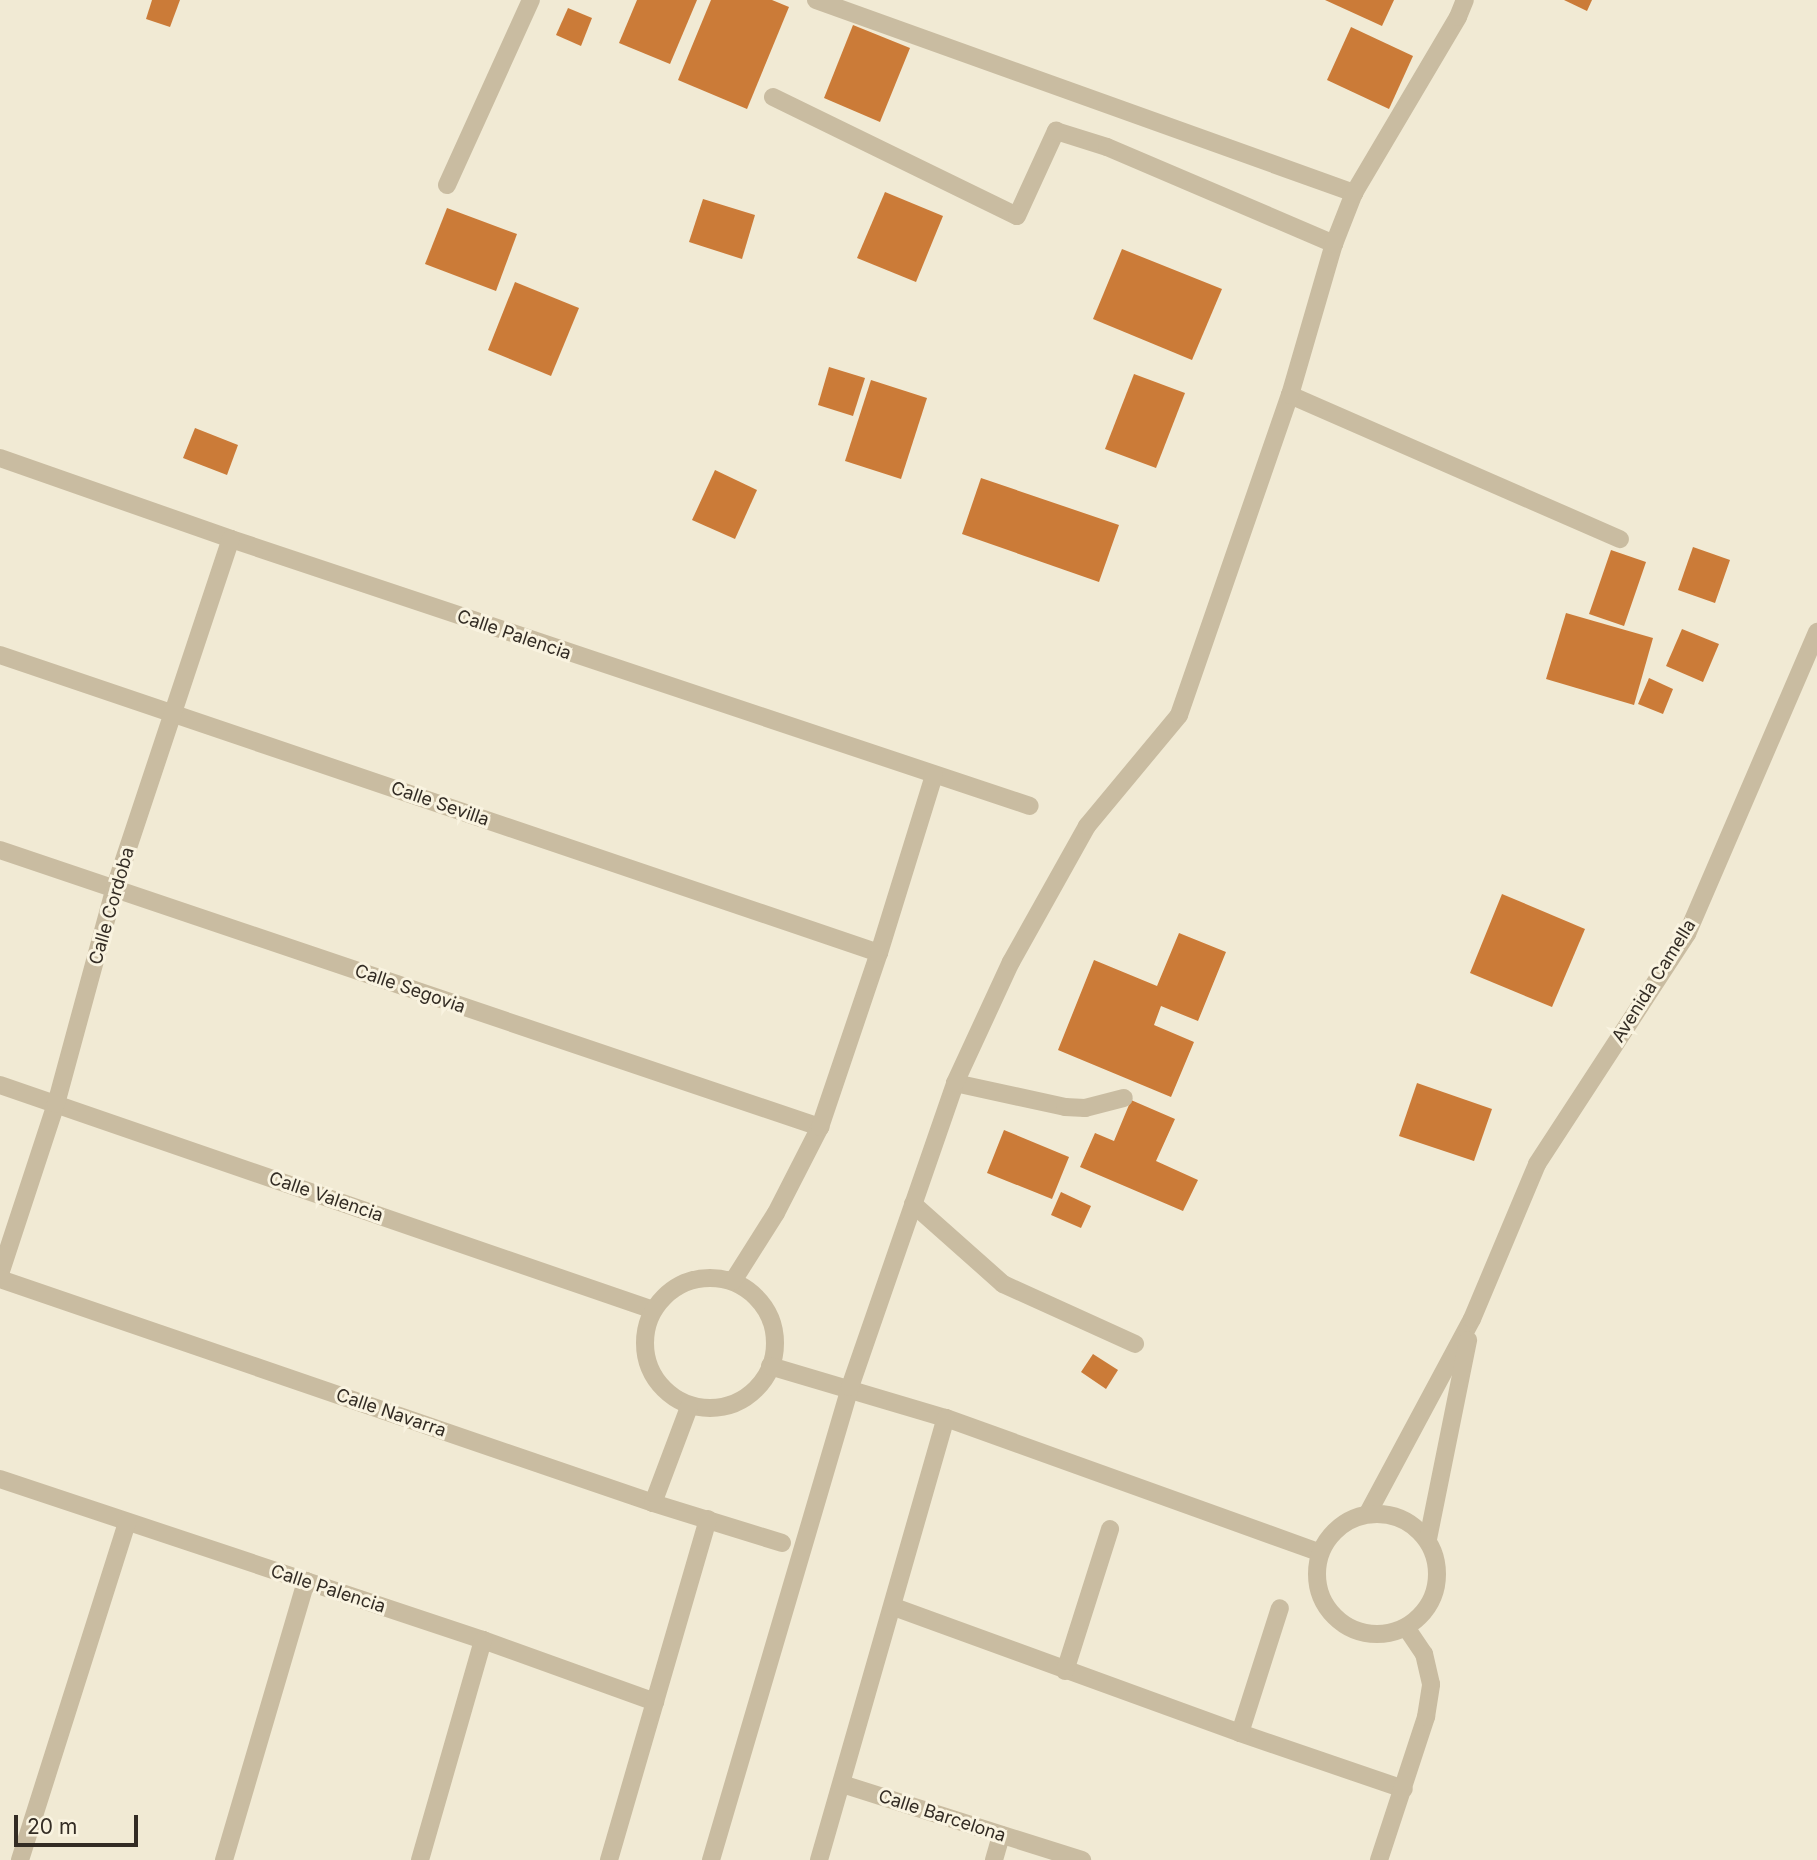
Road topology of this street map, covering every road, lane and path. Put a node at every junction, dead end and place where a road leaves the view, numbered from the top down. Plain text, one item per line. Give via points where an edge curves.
1 (531, 0) edge
2 (816, 0) edge
3 (1465, 0) edge
4 (773, 97) dead end
5 (447, 185) dead end
6 (1354, 193) junction
7 (1334, 244) junction
8 (1290, 396) junction
9 (0, 458) edge
10 (1620, 539) dead end
11 (231, 540) junction
12 (1817, 632) edge
13 (0, 654) edge
14 (173, 713) junction
15 (934, 775) junction
16 (1030, 806) dead end
17 (0, 850) edge
18 (114, 890) junction
19 (879, 953) junction
20 (955, 1083) junction
21 (0, 1085) edge
22 (1124, 1098) dead end
23 (56, 1104) junction
24 (820, 1127) junction
25 (912, 1204) junction
26 (0, 1277) edge
27 (733, 1281) junction
28 (653, 1310) junction
29 (1472, 1319) junction
30 (1135, 1344) dead end
31 (771, 1366) junction
32 (850, 1387) junction
33 (689, 1406) junction
34 (946, 1418) junction
35 (0, 1479) edge
36 (653, 1503) junction
37 (1368, 1513) junction
38 (708, 1519) junction
39 (127, 1523) junction
40 (1110, 1529) dead end
41 (1428, 1539) junction
42 (782, 1543) dead end
43 (1320, 1552) junction
44 (306, 1581) junction
45 (894, 1607) junction
46 (1280, 1608) dead end
47 (1406, 1627) junction
48 (483, 1640) junction
49 (1065, 1671) junction
50 (655, 1702) junction
51 (1240, 1733) junction
52 (842, 1784) junction
53 (1404, 1789) junction
54 (1001, 1835) junction
55 (20, 1860) edge
56 (224, 1860) edge
57 (420, 1860) edge
58 (609, 1860) edge
59 (711, 1860) edge
60 (819, 1860) edge
61 (994, 1860) edge
62 (1082, 1860) edge
63 (1379, 1860) edge

1 - 5 street
2 - 6 street
3 - 6 street
4 - 7 street via 1017,216 1056,131 1107,147
6 - 7 street
7 - 8 street
8 - 10 street
8 - 20 street via 1179,715 1087,827 1011,962
9 - 11 street, Calle Palencia
11 - 14 street, Calle Cordoba
11 - 15 street, Calle Palencia
12 - 29 street, Avenida Camella via 1687,934 1537,1164
13 - 14 street, Calle Sevilla
14 - 18 street, Calle Cordoba
14 - 19 street, Calle Sevilla
15 - 16 street, Calle Palencia
15 - 19 street
17 - 18 street, Calle Segovia
18 - 23 street, Calle Cordoba
18 - 24 street, Calle Segovia
19 - 24 street
20 - 22 street via 1065,1107 1084,1108
20 - 25 street
21 - 23 street, Calle Valencia
23 - 26 street, Calle Cordoba
23 - 28 street, Calle Valencia
24 - 27 street via 776,1213
25 - 30 street via 1003,1284
25 - 32 street
26 - 36 street, Calle Navarra
27 - 28 street via 702,1278 674,1288
27 - 31 street via 754,1294 769,1313 776,1337
28 - 33 street via 645,1335 646,1362 659,1385
29 - 37 street, Avenida Camella
29 - 41 street, Avenida Camella
31 - 32 street
31 - 33 street via 760,1387 737,1404 708,1409
32 - 34 street
32 - 59 street
33 - 36 street
34 - 43 street
34 - 45 street
35 - 39 street, Calle Palencia
36 - 38 street, Calle Navarra
37 - 41 street via 1402,1518
37 - 43 street via 1331,1533
38 - 42 street, Calle Navarra
38 - 50 street
39 - 44 street, Calle Palencia
39 - 55 street
40 - 49 street
41 - 47 street via 1437,1565 1436,1590 1425,1611
43 - 47 street via 1316,1576 1322,1600 1337,1619 1358,1631 1382,1634
44 - 48 street, Calle Palencia
44 - 56 street
45 - 49 street
45 - 52 street
46 - 51 street
47 - 53 street via 1424,1654 1431,1684
48 - 50 street, Calle Palencia
48 - 57 street
49 - 51 street
50 - 58 street
51 - 53 street
52 - 54 street, Calle Barcelona
52 - 60 street
53 - 63 street
54 - 61 street
54 - 62 street, Calle Barcelona

